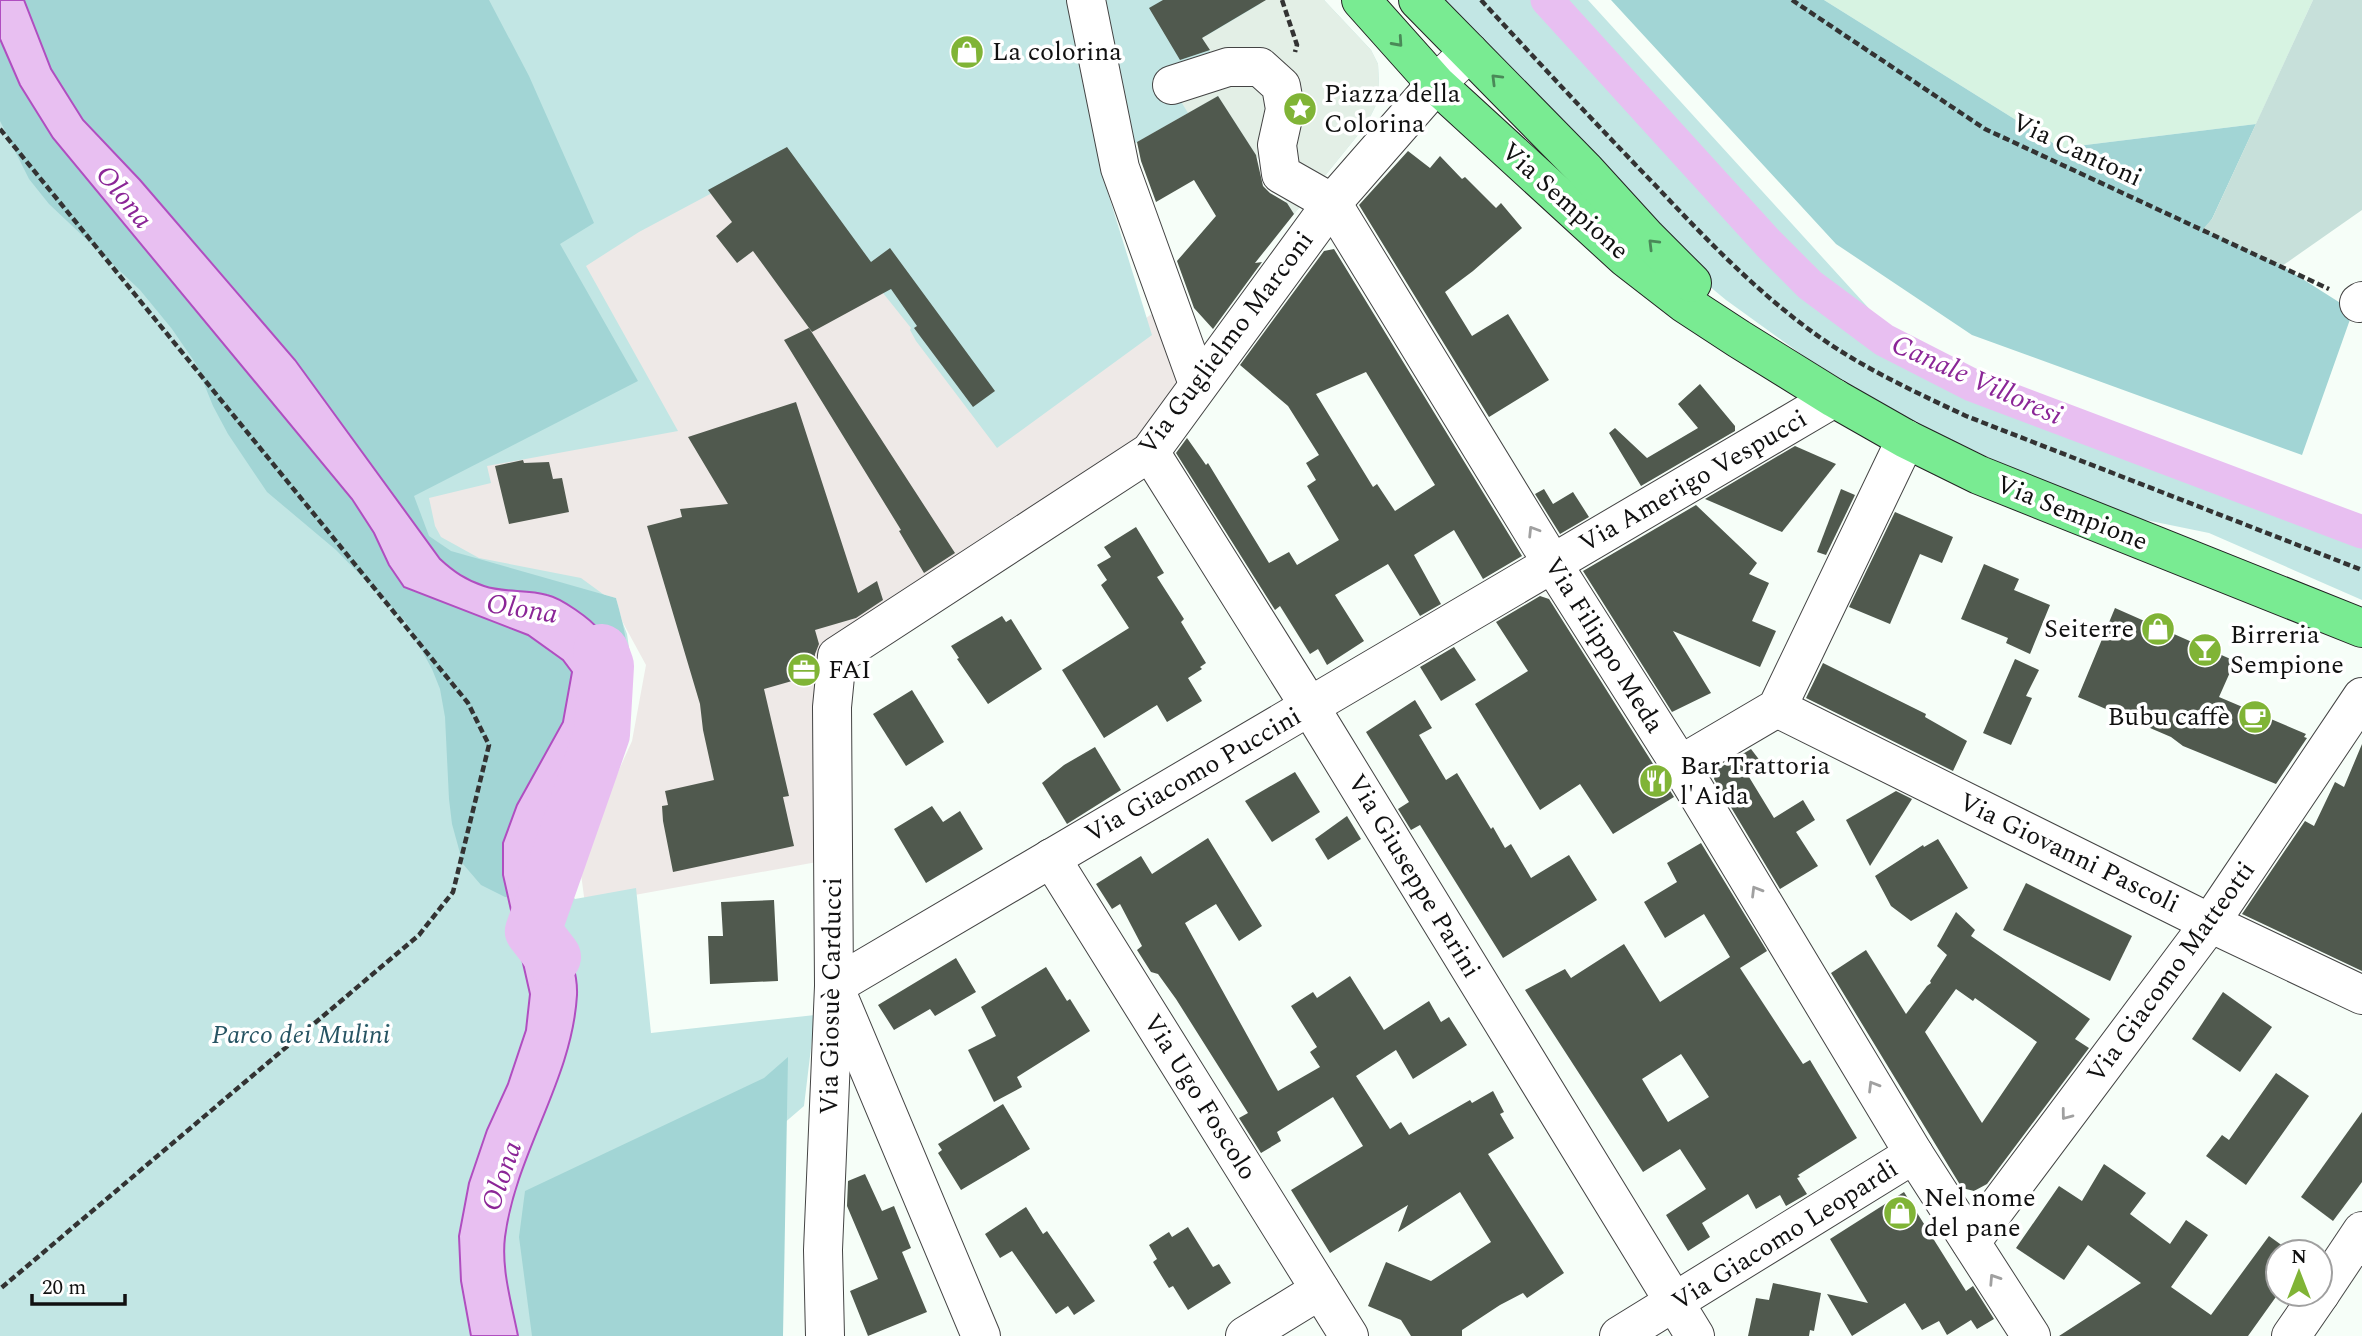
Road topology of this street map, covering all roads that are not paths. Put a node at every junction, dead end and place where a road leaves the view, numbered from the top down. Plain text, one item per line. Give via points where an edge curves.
1 (1086, 0) edge
2 (1361, 0) edge
3 (1418, 0) edge
4 (1469, 52) junction
5 (1436, 84) junction
6 (1171, 85) dead end
7 (1332, 204) junction
8 (1794, 372) junction
9 (1198, 384) junction
10 (1834, 398) junction
11 (1906, 439) junction
12 (1150, 452) junction
13 (1552, 563) junction
14 (2362, 628) edge
15 (837, 656) joint
16 (2362, 697) edge
17 (1310, 707) junction
18 (1777, 708) junction
19 (1680, 765) junction
20 (1051, 858) junction
21 (2210, 923) junction
22 (834, 986) junction
23 (2362, 995) edge
24 (1914, 1154) junction
25 (2362, 1231) edge
26 (1971, 1242) junction
27 (2334, 1273) edge
28 (1320, 1290) junction
29 (1675, 1303) junction
30 (2310, 1308) edge
31 (825, 1336) edge
32 (981, 1336) edge
33 (1245, 1336) edge
34 (1349, 1336) edge
35 (1619, 1336) edge
36 (1695, 1336) edge
37 (2031, 1336) edge
38 (2291, 1336) edge

1 - 9 street via 1120,168
2 -> 5 main road, Via Sempione
3 - 4 main road, Via Sempione
4 - 5 street, Via Guglielmo Marconi
8 -> 4 main road, Via Sempione via 1685,276
5 - 7 street, Via Guglielmo Marconi
5 - 8 main road, Via Sempione via 1626,258 1685,303
6 - 7 street via 1228,67 1260,67 1281,86 1285,109 1277,145 1282,174
7 - 9 street, Via Guglielmo Marconi
13 -> 7 street, Via Filippo Meda
8 - 10 main road, Via Sempione
9 - 12 street, Via Guglielmo Marconi
10 - 11 main road, Via Sempione
10 - 13 street, Via Amerigo Vespucci
11 - 14 main road, Via Sempione via 1979,475
11 - 18 street
12 - 15 street, Via Guglielmo Marconi
12 - 17 street, Via Giuseppe Parini
13 - 17 street, Via Giacomo Puccini
13 - 19 street, Via Filippo Meda
15 - 22 street, Via Giosuè Carducci via 832,707
16 - 21 street, Via Giacomo Matteotti
17 - 20 street, Via Giacomo Puccini
17 - 29 street, Via Giuseppe Parini
18 - 19 street
18 - 21 street, Via Giovanni Pascoli
24 -> 19 street, Via Filippo Meda
20 - 22 street, Via Giacomo Puccini
20 - 28 street, Via Ugo Foscolo
21 - 23 street, Via Giovanni Pascoli
21 -> 26 street, Via Giacomo Matteotti
22 - 31 street, Via Giosuè Carducci via 822,1250
22 - 32 street
24 - 26 street, Via Filippo Meda
24 - 29 street, Via Giacomo Leopardi
25 - 27 street
37 -> 26 street, Via Filippo Meda
28 - 33 street
28 - 34 street, Via Ugo Foscolo
29 - 35 street, Via Giacomo Leopardi
29 - 36 street, Via Giuseppe Parini
30 - 38 street

